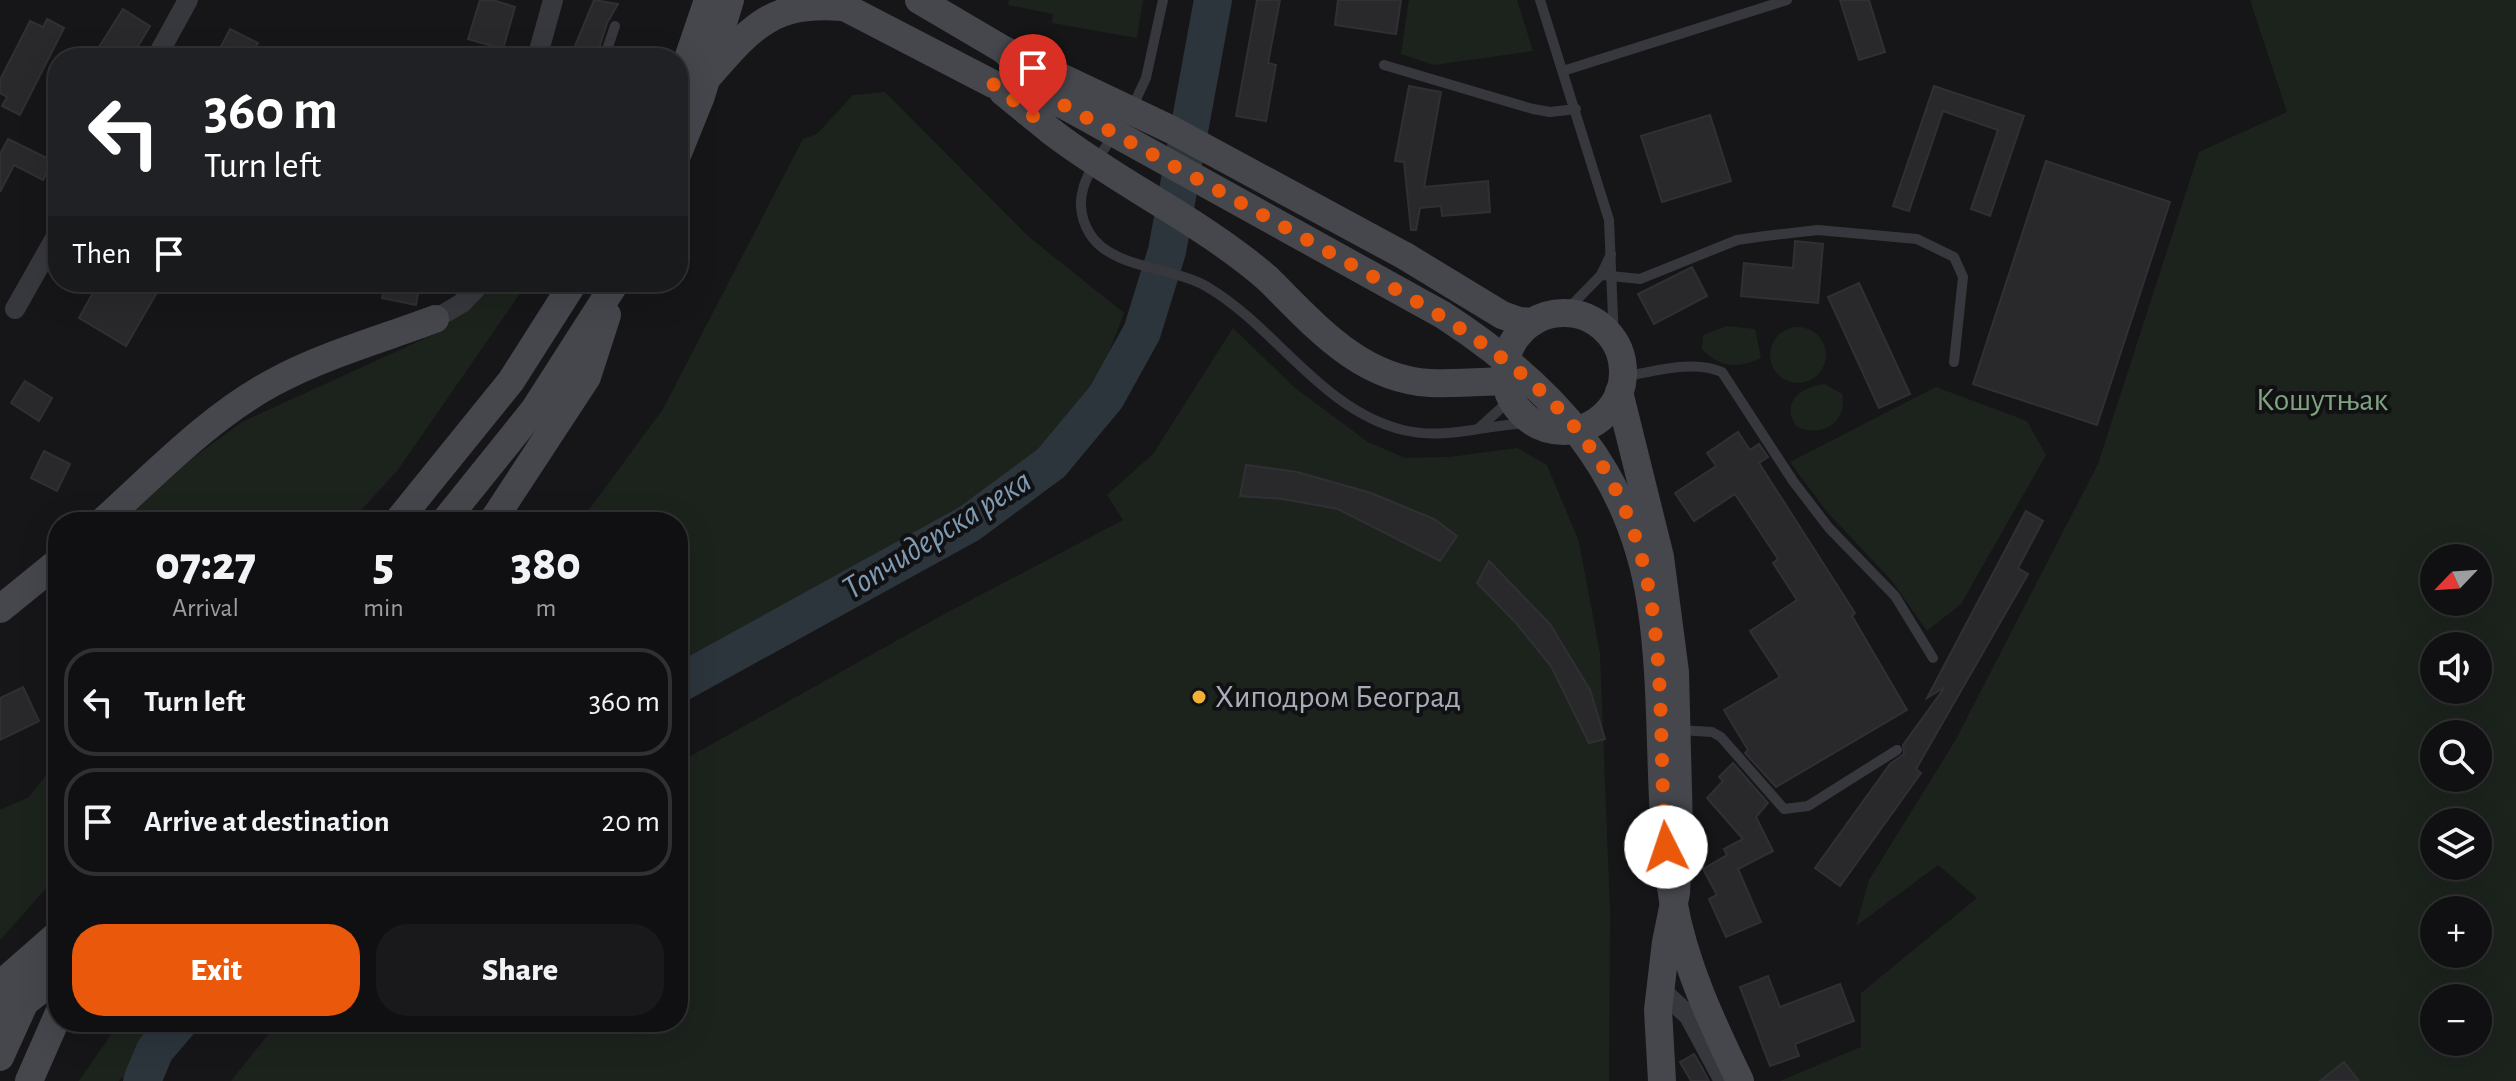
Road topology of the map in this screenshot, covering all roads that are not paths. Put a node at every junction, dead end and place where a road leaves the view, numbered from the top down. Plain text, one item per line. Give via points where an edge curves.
1 (188, 0) edge
2 (553, 0) edge
3 (692, 0) edge
4 (708, 0) edge
5 (730, 0) edge
6 (919, 0) edge
7 (1163, 0) edge
8 (1540, 0) edge
9 (1787, 0) edge
10 (836, 4) edge
11 (615, 26) dead end
12 (162, 48) edge
13 (540, 48) edge
14 (607, 48) edge
15 (677, 48) edge
16 (1004, 50) junction
17 (688, 59) edge
18 (1384, 65) dead end
19 (1563, 71) junction
20 (706, 79) junction
21 (993, 84) junction
22 (1062, 104) junction
23 (1576, 109) junction
24 (688, 127) edge
25 (48, 251) edge
26 (1612, 252) junction
27 (1601, 275) junction
28 (1614, 277) junction
29 (472, 292) edge
30 (568, 292) edge
31 (600, 292) edge
32 (602, 292) edge
33 (606, 292) edge
34 (15, 309) dead end
35 (1564, 313) junction
36 (435, 319) joint
37 (1533, 322) junction
38 (1614, 342) junction
39 (1954, 362) dead end
40 (1621, 385) junction
41 (1508, 390) junction
42 (1534, 423) junction
43 (1476, 430) junction
44 (1573, 430) junction
45 (113, 512) edge
46 (405, 512) edge
47 (436, 512) edge
48 (452, 512) edge
49 (499, 512) edge
50 (1651, 513) junction
51 (48, 570) edge
52 (0, 609) edge
53 (1933, 658) dead end
54 (1677, 730) junction
55 (1897, 750) dead end
56 (48, 944) edge
57 (48, 956) edge
58 (48, 962) edge
59 (48, 983) edge
60 (0, 985) edge
61 (1661, 990) junction
62 (0, 1016) edge
63 (51, 1032) edge
64 (0, 1057) edge
65 (29, 1081) edge
66 (1662, 1081) edge
67 (1724, 1081) edge
68 (1740, 1081) edge

1 - 12 street
2 - 13 street
3 - 15 main road
4 - 17 main road
5 - 20 main road
6 - 16 main road
7 - 43 lane via 1135,105 1084,178 1084,222 1092,237 1111,254 1185,276 1229,301 1327,387 1371,418 1425,434
8 - 19 lane
9 - 19 lane
10 - 20 main road via 771,15
10 - 21 main road
11 - 14 lane
16 - 22 main road, bridge
16 - 37 main road, bridge via 1172,130 1405,256 1502,315
18 - 23 lane via 1533,109
19 - 23 lane
20 - 24 main road
21 - 22 main road
21 - 41 main road, bridge via 1090,161 1241,256 1336,345 1372,368 1413,381
22 - 68 main road, bridge via 1483,341 1537,385 1585,441 1629,520 1647,579 1673,902 1697,985
23 - 26 lane via 1609,220
25 - 34 street
26 - 27 lane
26 - 28 lane
27 - 28 lane
27 - 35 lane
28 - 38 lane
28 - 39 lane via 1640,279 1737,240 1765,236 1818,230 1917,239 1954,257 1963,277
29 - 36 street
30 - 46 main road via 511,381
31 - 47 main road
32 - 48 main road via 534,410
33 - 49 main road via 598,351 587,377
35 - 37 main road
35 - 38 main road via 1593,321
36 - 45 main road via 267,386 206,427
37 - 41 main road via 1512,344 1506,364
38 - 40 main road
40 - 44 main road via 1601,418
40 - 50 main road
40 - 53 lane via 1692,366 1722,372 1793,481 1844,546 1895,596
41 - 42 main road
41 - 43 lane
42 - 43 lane
42 - 44 main road
44 - 50 main road via 1616,454
50 - 54 main road via 1669,614
51 - 52 main road
54 - 55 lane via 1721,737 1784,809 1808,806
54 - 61 main road via 1677,886
56 - 60 main road
57 - 64 main road, bridge
58 - 62 main road
59 - 62 main road
61 - 66 main road
61 - 67 street via 1689,1016
63 - 65 main road

